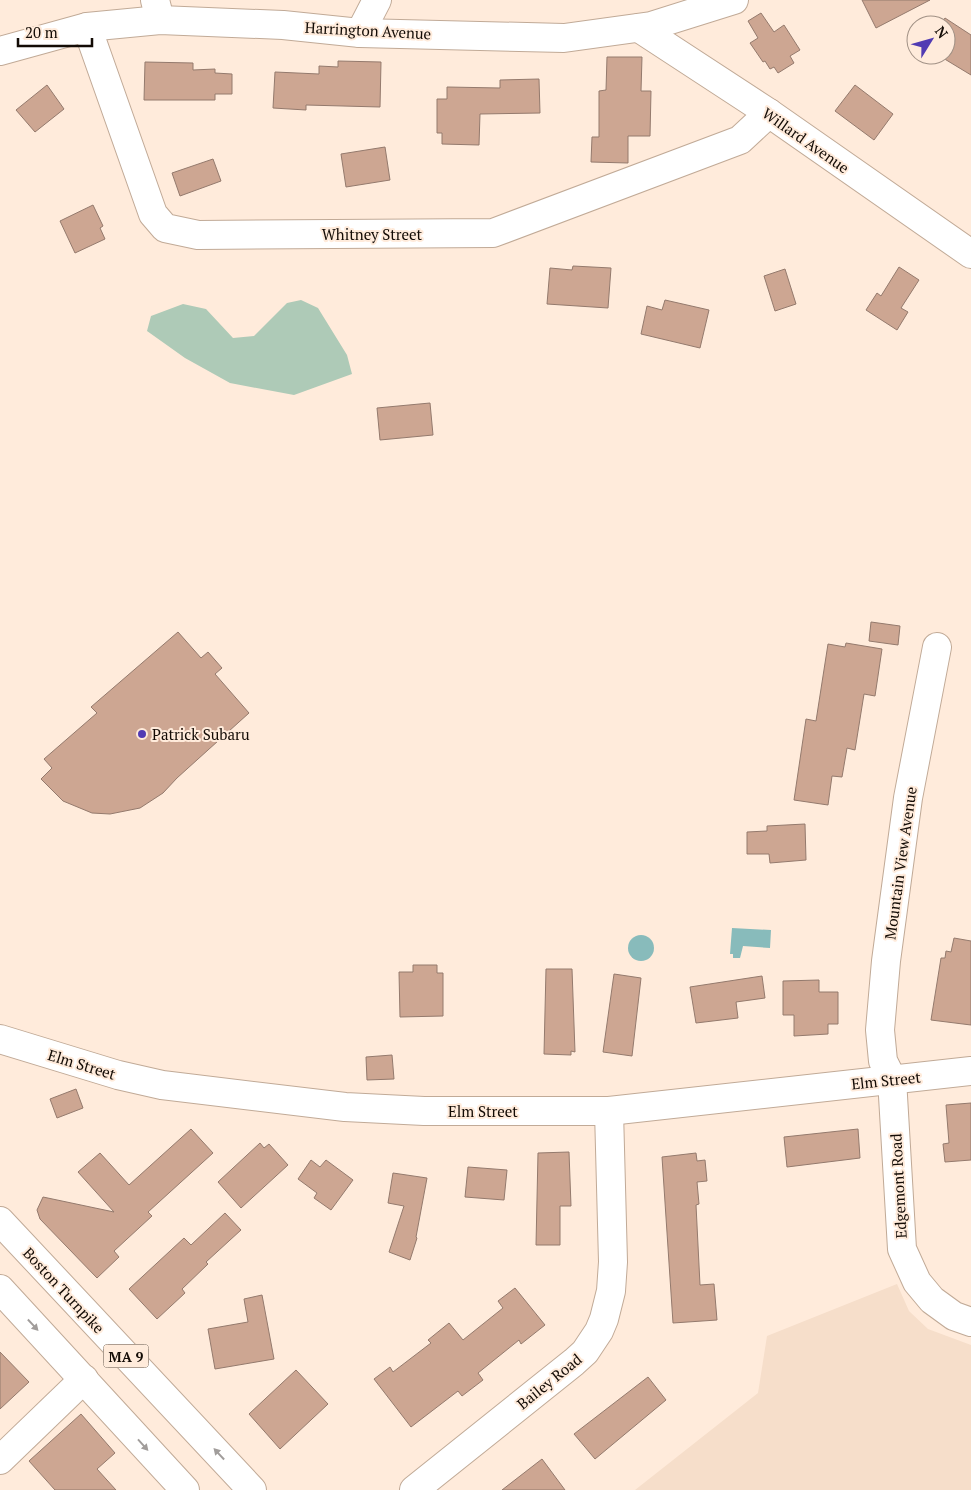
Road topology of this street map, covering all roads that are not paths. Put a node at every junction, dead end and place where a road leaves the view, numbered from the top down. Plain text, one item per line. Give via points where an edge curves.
1 (377, 0) edge
2 (734, 0) edge
3 (157, 10) edge
4 (87, 27) junction
5 (639, 28) junction
6 (360, 33) junction
7 (0, 51) edge
8 (769, 114) junction
9 (971, 254) edge
10 (937, 647) dead end
11 (0, 1039) edge
12 (971, 1071) edge
13 (892, 1079) junction
14 (609, 1111) junction
15 (0, 1221) edge
16 (0, 1289) edge
17 (966, 1317) edge
18 (84, 1379) junction
19 (0, 1460) edge
20 (185, 1490) edge
21 (252, 1490) edge
22 (414, 1490) edge

1 - 6 main road
2 - 5 main road, Harrington Avenue
3 - 4 main road, Harrington Avenue
3 - 6 main road, Harrington Avenue
4 - 7 main road, Harrington Avenue
4 - 8 main road, Whitney Street via 153,214 165,228 198,235 492,233 740,140
5 - 6 main road, Harrington Avenue via 593,35 524,38
5 - 8 main road, Willard Avenue
8 - 9 main road, Willard Avenue
10 - 13 main road, Mountain View Avenue via 908,798 886,961 880,1030 883,1061
11 - 14 main road, Elm Street via 145,1082 299,1102 424,1111
12 - 13 main road, Elm Street
13 - 14 main road, Elm Street
13 - 17 main road, Edgemont Road via 902,1249 926,1294 939,1306
14 - 22 main road, Bailey Road via 613,1262 608,1306 599,1331 574,1362
21 -> 15 main road, Boston Turnpike / MA 9
16 -> 18 main road, MA 9
18 - 19 main road
18 -> 20 main road, MA 9

